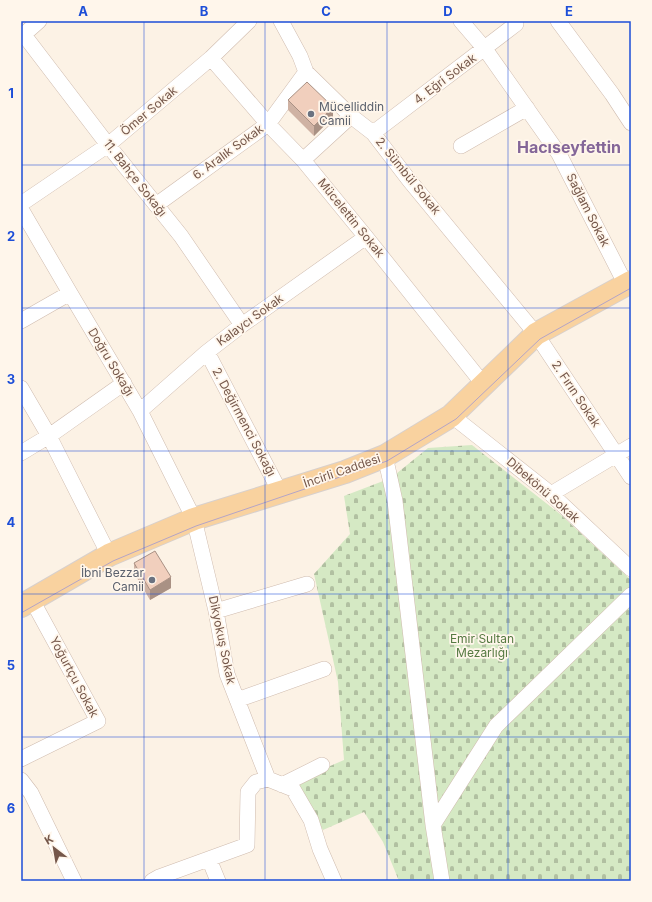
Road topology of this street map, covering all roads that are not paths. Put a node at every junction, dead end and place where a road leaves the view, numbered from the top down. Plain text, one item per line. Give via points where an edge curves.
1 (39, 21) edge
2 (249, 21) edge
3 (281, 21) edge
4 (460, 21) edge
5 (558, 21) edge
6 (516, 24) dead end
7 (22, 36) edge
8 (485, 49) junction
9 (211, 58) junction
10 (306, 72) junction
11 (527, 108) junction
12 (352, 116) junction
13 (631, 123) edge
14 (268, 124) junction
15 (373, 133) junction
16 (108, 145) junction
17 (461, 146) dead end
18 (303, 160) junction
19 (21, 204) edge
20 (156, 204) junction
21 (21, 208) edge
22 (366, 237) junction
23 (629, 284) edge
24 (70, 293) junction
25 (21, 321) edge
26 (242, 325) junction
27 (536, 334) junction
28 (207, 352) junction
29 (124, 383) junction
30 (484, 385) junction
31 (21, 388) edge
32 (140, 411) junction
33 (451, 416) junction
34 (49, 436) junction
35 (631, 446) edge
36 (21, 452) edge
37 (616, 455) junction
38 (385, 456) junction
39 (631, 476) edge
40 (280, 492) junction
41 (551, 494) junction
42 (194, 519) junction
43 (110, 555) junction
44 (631, 569) edge
45 (307, 584) dead end
46 (631, 595) edge
47 (27, 603) edge
48 (216, 611) junction
49 (324, 669) dead end
50 (237, 700) junction
51 (21, 759) edge
52 (322, 765) dead end
53 (21, 780) edge
54 (275, 782) junction
55 (433, 825) junction
56 (209, 859) junction
57 (74, 881) edge
58 (152, 881) edge
59 (218, 881) edge
60 (334, 881) edge
61 (442, 881) edge

1 - 7 street
2 - 9 street, Ömer Sokak
3 - 10 street, 2. Sümbül Sokak
4 - 8 street, Sağlam Sokak
5 - 13 street
6 - 8 street, 4. Eğri Sokak
7 - 16 street, 11. Bahçe Sokağı
8 - 11 street, Sağlam Sokak
8 - 15 street, 4. Eğri Sokak
9 - 14 street, Mücelettin Sokak
9 - 16 street, Ömer Sokak
10 - 12 street, 2. Sümbül Sokak
10 - 14 street, 6. Aralık Sokak
11 - 17 street
11 - 23 street, Sağlam Sokak via 559,154
12 - 15 street, 2. Sümbül Sokak
12 - 18 street
14 - 18 street, Mücelettin Sokak
14 - 20 street, 6. Aralık Sokak
15 - 27 street, 2. Sümbül Sokak
16 - 19 street, Ömer Sokak
16 - 20 street, 11. Bahçe Sokağı
18 - 22 street, Mücelettin Sokak
20 - 26 street, 11. Bahçe Sokağı
21 - 24 street, Doğru Sokağı
22 - 26 street, Kalaycı Sokak
22 - 30 street, Mücelettin Sokak
23 - 27 main road, İncirli Caddesi
24 - 25 street
24 - 29 street, Doğru Sokağı
26 - 28 street, Kalaycı Sokak
27 - 30 main road, İncirli Caddesi
27 - 37 street, 2. Fırın Sokak
28 - 32 street, Kalaycı Sokak
28 - 40 street, 2. Değirmenci Sokağı
29 - 32 street, Doğru Sokağı
29 - 34 street
30 - 33 main road, İncirli Caddesi
31 - 34 street
32 - 42 street, Doğru Sokağı
33 - 38 main road, İncirli Caddesi
33 - 41 street, Dibekönü Sokak
34 - 36 street
34 - 43 street
35 - 37 street
37 - 39 street, 2. Fırın Sokak
37 - 41 street
38 - 40 main road, İncirli Caddesi via 345,472
38 - 55 street via 395,501
40 - 42 main road, İncirli Caddesi
41 - 44 street, Dibekönü Sokak
42 - 43 main road, İncirli Caddesi
42 - 48 street, Dikyokuş Sokak
43 - 47 main road, İncirli Caddesi
45 - 48 street
46 - 55 street via 496,726
47 - 51 street, Yoğurtçu Sokak via 98,720
48 - 50 street, Dikyokuş Sokak via 227,674
49 - 50 street
50 - 54 street, Dikyokuş Sokak
52 - 54 street
53 - 57 street via 31,793
54 - 56 street via 256,782 248,792 247,845
54 - 60 street via 293,789 311,820
55 - 61 street
56 - 58 street
56 - 59 street

